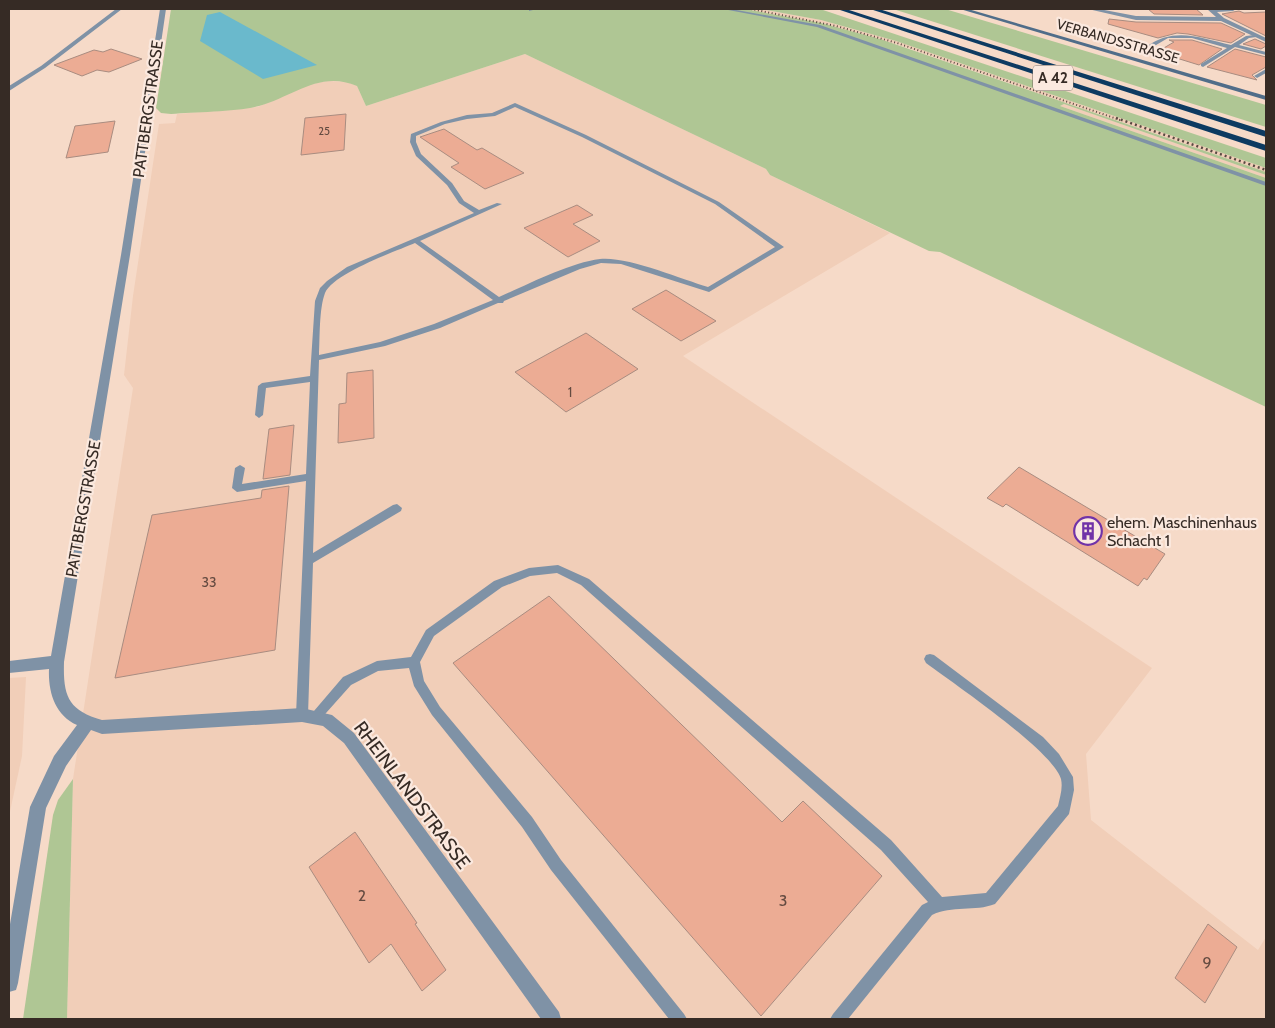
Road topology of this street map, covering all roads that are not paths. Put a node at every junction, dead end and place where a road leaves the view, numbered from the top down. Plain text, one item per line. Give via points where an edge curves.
1 (119, 9) edge
2 (162, 9) edge
3 (725, 9) edge
4 (840, 9) edge
5 (873, 9) edge
6 (963, 9) edge
7 (1091, 9) edge
8 (1233, 9) edge
9 (1211, 10) edge
10 (1222, 19) junction
11 (1254, 36) junction
12 (1266, 40) edge
13 (1149, 46) dead end
14 (1233, 46) junction
15 (1266, 54) edge
16 (1203, 65) dead end
17 (1266, 71) edge
18 (1257, 76) dead end
19 (9, 89) edge
20 (1266, 98) edge
21 (1266, 134) edge
22 (1266, 148) edge
23 (1266, 184) edge
24 (499, 204) dead end
25 (479, 213) junction
26 (416, 241) junction
27 (500, 301) junction
28 (316, 358) junction
29 (315, 378) junction
30 (259, 415) dead end
31 (240, 468) dead end
32 (311, 478) junction
33 (397, 508) dead end
34 (308, 561) junction
35 (930, 659) dead end
36 (57, 662) junction
37 (414, 662) junction
38 (9, 668) edge
39 (308, 716) junction
40 (87, 723) junction
41 (938, 903) junction
42 (9, 983) edge
43 (552, 1019) edge
44 (680, 1019) edge
45 (838, 1019) edge

1 - 19 street
2 - 36 street, PATTBERGSTRASSE via 109,364
3 - 23 lane via 818,26
4 - 22 highway, A 42
5 - 21 highway, A 42
6 - 20 main road, VERBANDSSTRASSE
7 - 10 street via 1136,18
8 - 9 street
9 - 10 street
10 - 11 street
11 - 12 street
11 - 14 lane
13 - 14 lane via 1167,36
14 - 15 lane
14 - 16 lane
17 - 18 lane
24 - 25 lane
25 - 26 lane
25 - 27 lane via 461,202 450,184 418,155 412,142 413,135 443,123 493,115 515,105 717,203 780,247 709,290 622,262 601,261 577,266
26 - 27 lane
26 - 28 lane via 328,281 321,290
27 - 28 lane via 391,341
28 - 29 lane
29 - 30 lane via 262,386
29 - 32 lane
31 - 32 lane via 238,488
32 - 34 lane
33 - 34 lane
34 - 39 lane
35 - 41 lane via 1039,742 1063,770 1068,790 1064,809 990,899
36 - 38 street
36 - 40 street, PATTBERGSTRASSE via 55,679 63,706
37 - 39 lane via 377,666 346,682
37 - 41 lane via 430,633 498,584 529,572 558,569 584,582 879,839
37 - 44 lane via 418,682 436,711 528,822 556,865
39 - 40 street, RHEINLANDSTRASSE via 120,728
39 - 43 street, RHEINLANDSTRASSE via 327,720 349,738
40 - 42 street via 60,761 38,807
41 - 45 lane via 927,910

